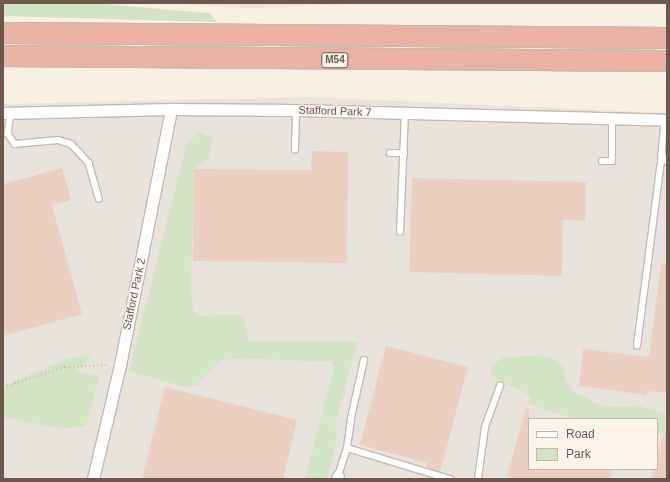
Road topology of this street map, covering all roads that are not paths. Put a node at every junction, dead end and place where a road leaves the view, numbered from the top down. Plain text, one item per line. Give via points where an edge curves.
1 (3, 34) edge
2 (667, 38) edge
3 (3, 56) edge
4 (667, 61) edge
5 (171, 109) junction
6 (296, 110) junction
7 (7, 113) edge
8 (405, 113) junction
9 (612, 118) junction
10 (666, 120) edge
11 (295, 150) dead end
12 (390, 153) dead end
13 (404, 153) junction
14 (662, 154) junction
15 (602, 161) dead end
16 (667, 161) edge
17 (100, 199) dead end
18 (400, 232) dead end
19 (637, 346) dead end
20 (364, 360) dead end
21 (500, 386) dead end
22 (347, 448) junction
23 (338, 477) edge
24 (93, 479) edge
25 (450, 479) edge
26 (478, 479) edge

1 - 2 highway, M54
3 - 4 highway, M54
5 - 6 street, Stafford Park 7
5 - 7 street, Stafford Park 7
5 - 24 street, Stafford Park 2 via 120,365
6 - 8 street, Stafford Park 7
6 - 11 lane
7 - 17 lane via 8,134 16,144 58,140 71,144 80,152 89,163
8 - 9 street, Stafford Park 7
8 - 13 lane
9 - 10 street, Stafford Park 7
9 - 15 lane via 612,161
10 - 14 lane
12 - 13 lane
13 - 18 lane
14 - 16 lane
14 - 19 lane
20 - 22 lane
21 - 26 lane via 485,427
22 - 23 lane
22 - 25 lane

